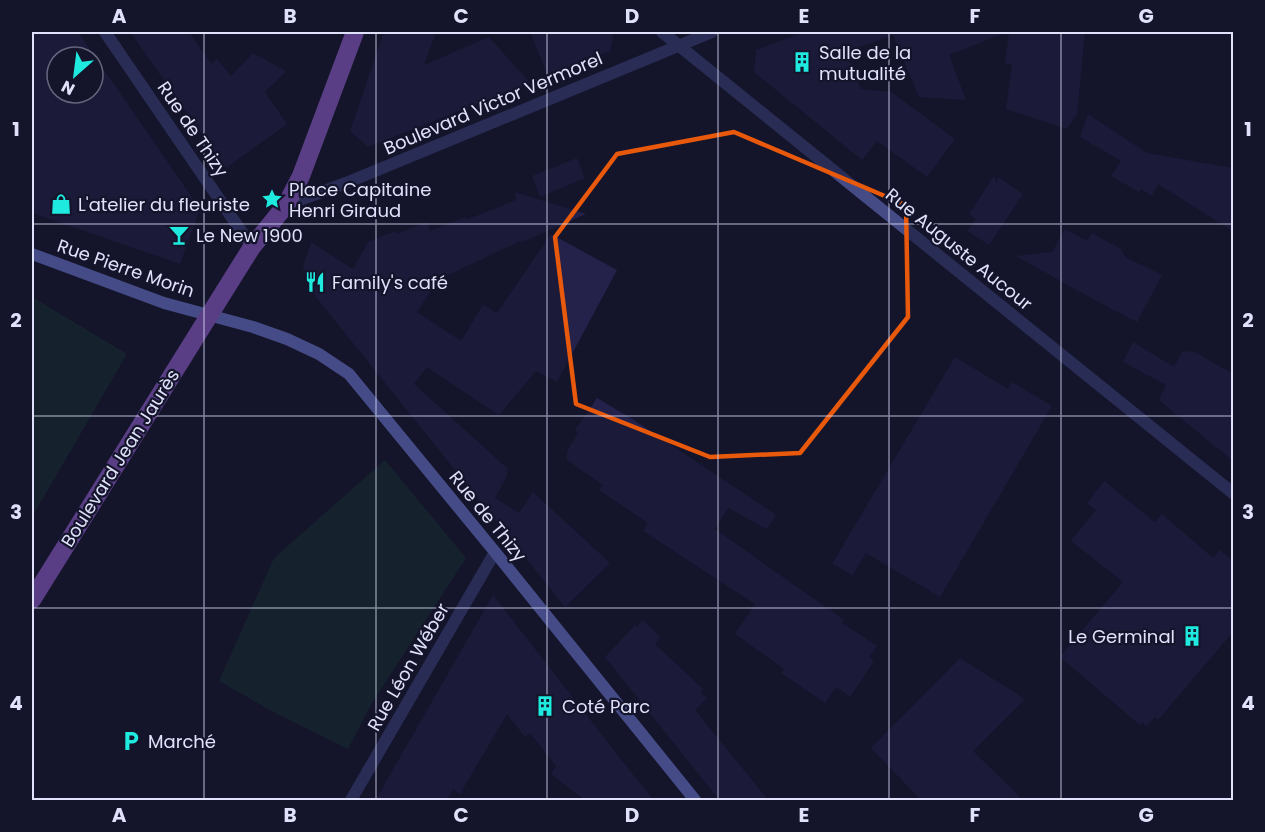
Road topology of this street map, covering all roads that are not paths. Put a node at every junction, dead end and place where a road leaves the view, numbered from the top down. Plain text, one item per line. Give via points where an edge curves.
1 (105, 32) edge
2 (355, 32) edge
3 (662, 32) edge
4 (712, 32) edge
5 (678, 45) junction
6 (286, 205) junction
7 (252, 247) junction
8 (32, 254) edge
9 (209, 315) junction
10 (1233, 494) edge
11 (495, 552) junction
12 (32, 600) edge
13 (353, 797) edge
14 (694, 801) edge

1 - 7 street, Rue de Thizy
2 - 6 main road, Boulevard Jean Jaurès via 321,128
3 - 5 street, Rue Auguste Aucour
4 - 5 street, Boulevard Victor Vermorel
5 - 6 street, Boulevard Victor Vermorel
5 - 10 street, Rue Auguste Aucour
6 - 7 main road, Boulevard Jean Jaurès
7 - 9 main road, Boulevard Jean Jaurès
8 - 9 main road, Rue Pierre Morin via 164,303
9 - 11 main road, Rue de Thizy via 287,339 349,374
9 - 12 main road, Boulevard Jean Jaurès
11 - 13 street, Rue Léon Wéber
11 - 14 main road, Rue de Thizy

